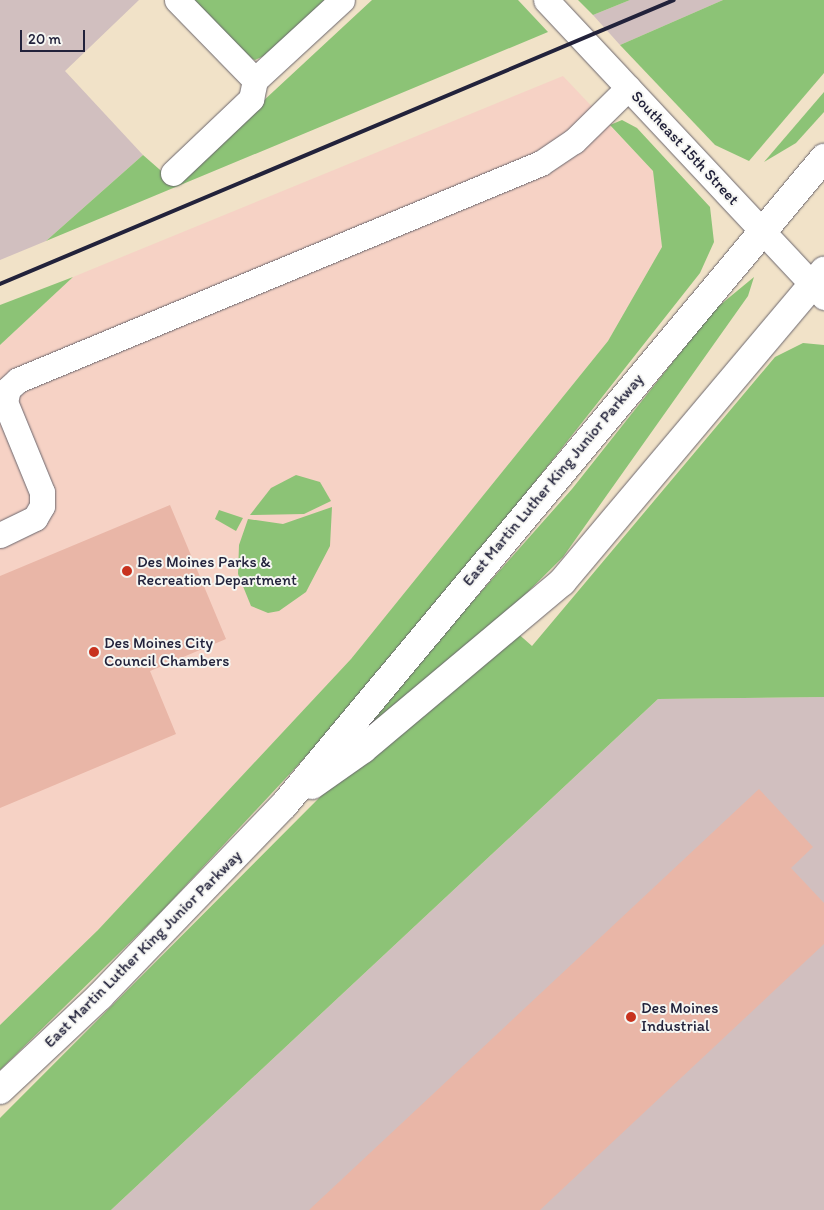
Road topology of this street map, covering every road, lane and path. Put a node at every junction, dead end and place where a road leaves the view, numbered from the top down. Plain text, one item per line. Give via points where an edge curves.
1 (177, 0) edge
2 (342, 0) edge
3 (546, 0) edge
4 (255, 80) junction
5 (628, 88) junction
6 (824, 158) edge
7 (173, 173) dead end
8 (761, 229) junction
9 (820, 284) edge
10 (4, 386) edge
11 (0, 535) edge
12 (284, 805) junction
13 (0, 1090) edge

1 - 4 street
2 - 4 street
3 - 5 street, Southeast 15th Street
4 - 7 street via 251,99
5 - 8 street, Southeast 15th Street
5 - 10 street via 574,141 541,163
6 - 8 main road, East Martin Luther King Junior Parkway
8 - 9 street, Southeast 15th Street
8 - 12 main road, East Martin Luther King Junior Parkway
9 - 12 main road, East Martin Luther King Junior Parkway via 562,582 363,749
10 - 11 street via 5,402 42,492 42,506 35,518
12 - 13 main road, East Martin Luther King Junior Parkway via 100,996

